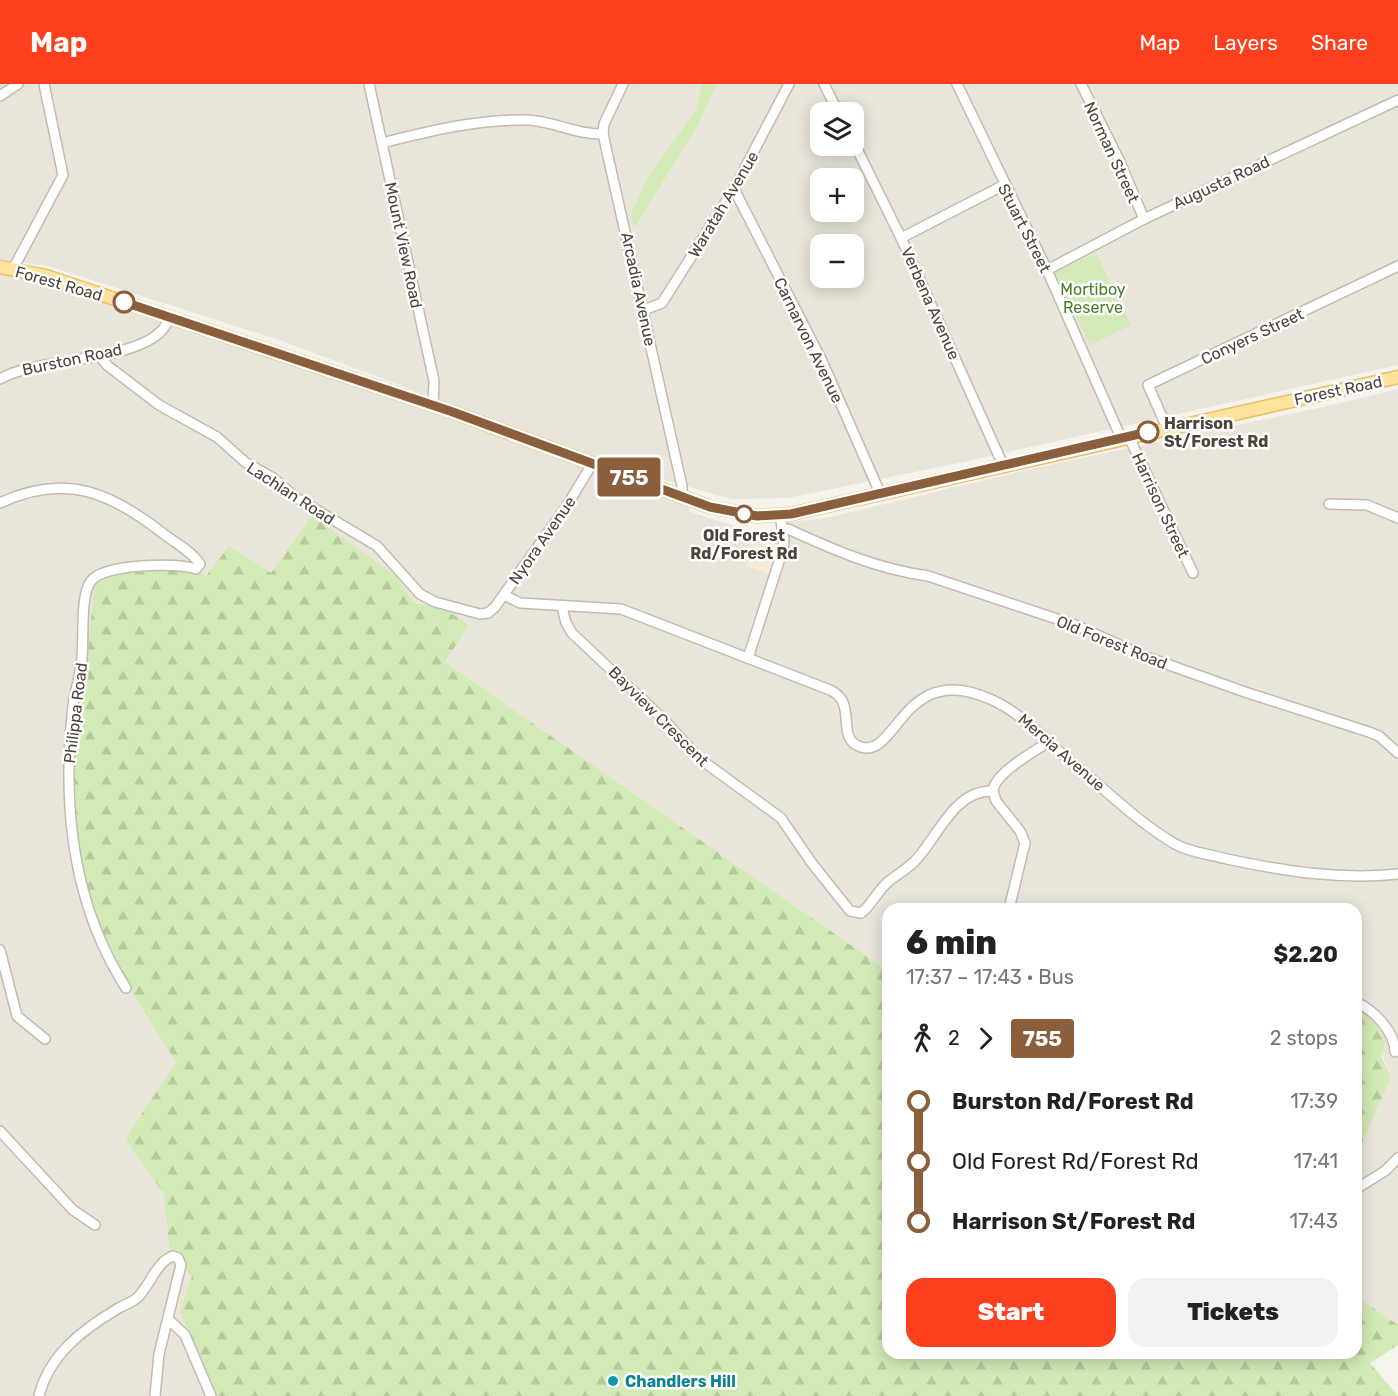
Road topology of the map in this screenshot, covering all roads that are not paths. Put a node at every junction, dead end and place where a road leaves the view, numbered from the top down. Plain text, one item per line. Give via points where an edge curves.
1 (18, 84) edge
2 (44, 84) edge
3 (369, 84) edge
4 (623, 84) edge
5 (789, 84) edge
6 (824, 84) edge
7 (957, 84) edge
8 (1081, 84) edge
9 (0, 96) edge
10 (1398, 100) edge
11 (833, 102) edge
12 (603, 134) junction
13 (382, 143) junction
14 (860, 156) edge
15 (1004, 185) junction
16 (734, 189) junction
17 (1144, 219) junction
18 (901, 238) junction
19 (1398, 266) edge
20 (0, 267) edge
21 (13, 269) junction
22 (1047, 270) junction
23 (644, 310) junction
24 (170, 318) junction
25 (99, 356) junction
26 (1398, 377) edge
27 (0, 379) edge
28 (433, 405) junction
29 (1167, 428) junction
30 (1125, 437) junction
31 (592, 464) junction
32 (1003, 465) junction
33 (880, 493) junction
34 (682, 497) junction
35 (0, 503) edge
36 (1329, 504) dead end
37 (785, 515) junction
38 (1398, 518) edge
39 (788, 529) junction
40 (784, 539) junction
41 (1193, 573) dead end
42 (504, 595) junction
43 (562, 607) junction
44 (488, 613) joint
45 (748, 658) junction
46 (1047, 743) junction
47 (1398, 753) edge
48 (993, 791) junction
49 (1398, 874) edge
50 (1010, 903) edge
51 (0, 950) edge
52 (126, 988) dead end
53 (1362, 1004) edge
54 (45, 1039) dead end
55 (1395, 1052) dead end
56 (0, 1131) edge
57 (1398, 1158) edge
58 (1362, 1185) edge
59 (96, 1225) dead end
60 (168, 1319) junction
61 (39, 1396) edge
62 (155, 1396) edge
63 (211, 1396) edge

1 - 9 street
2 - 21 street via 63,175
3 - 13 street, Mount View Road
4 - 12 street
5 - 16 street, Waratah Avenue
6 - 11 street
7 - 15 street, Stuart Street
8 - 17 street, Norman Street
10 - 17 street, Augusta Road
12 - 13 street via 588,135 557,124 528,120 478,122
12 - 23 street, Arcadia Avenue
13 - 28 street, Mount View Road via 434,381
14 - 18 street, Verbena Avenue
15 - 18 street
15 - 22 street, Stuart Street
16 - 23 street, Waratah Avenue via 662,303
16 - 33 street, Carnarvon Avenue via 822,361
17 - 22 street, Augusta Road
18 - 32 street, Verbena Avenue
19 - 29 street, Conyers Street via 1148,385
20 - 21 main road, Forest Road
21 - 24 main road, Forest Road via 46,276
22 - 30 street, Stuart Street
23 - 34 street, Arcadia Avenue
24 - 25 street, Burston Road via 165,329 152,339
24 - 28 main road, Forest Road
25 - 27 street, Burston Road via 24,368
25 - 44 street, Lachlan Road via 159,405 217,437 295,497 377,546 420,594 435,602
26 - 29 main road, Forest Road
28 - 31 main road, Forest Road
29 - 30 main road, Forest Road
30 - 32 main road, Forest Road
30 - 41 street, Harrison Street
31 - 34 main road, Forest Road
31 - 42 street, Nyora Avenue
32 - 33 main road, Forest Road
33 - 37 main road, Forest Road
34 - 37 main road, Forest Road via 737,514
35 - 52 street, Philippa Road via 54,489 99,494 136,512 200,566 196,569 165,564 107,571 93,578 86,592 83,654 71,729 69,794 84,900 107,958
36 - 38 street via 1367,505
37 - 39 street
37 - 40 street
39 - 40 street
39 - 47 street, Old Forest Road via 847,557 928,576 1075,624 1175,668 1369,732
40 - 45 street
42 - 43 street, Mercia Avenue via 520,603
42 - 44 street, Nyora Avenue
43 - 45 street, Mercia Avenue via 621,609
43 - 48 street, Bayview Crescent via 572,633 700,759 781,818 850,911 861,913 887,882 913,864 950,813 966,798 977,792
45 - 46 street, Mercia Avenue via 840,694 845,702 847,735 852,744 863,748 882,743 915,703 943,689 958,688 1015,711
46 - 48 street via 1009,769
46 - 49 street, Mercia Avenue via 1168,839 1191,851 1284,871 1341,876
48 - 50 street via 1024,843
51 - 54 street via 17,1016
53 - 55 street via 1389,1031
56 - 59 street via 73,1210
57 - 58 street
60 - 61 street via 181,1265 173,1256 163,1262 137,1298 68,1345 49,1368
60 - 62 street via 159,1354
60 - 63 street via 185,1335

